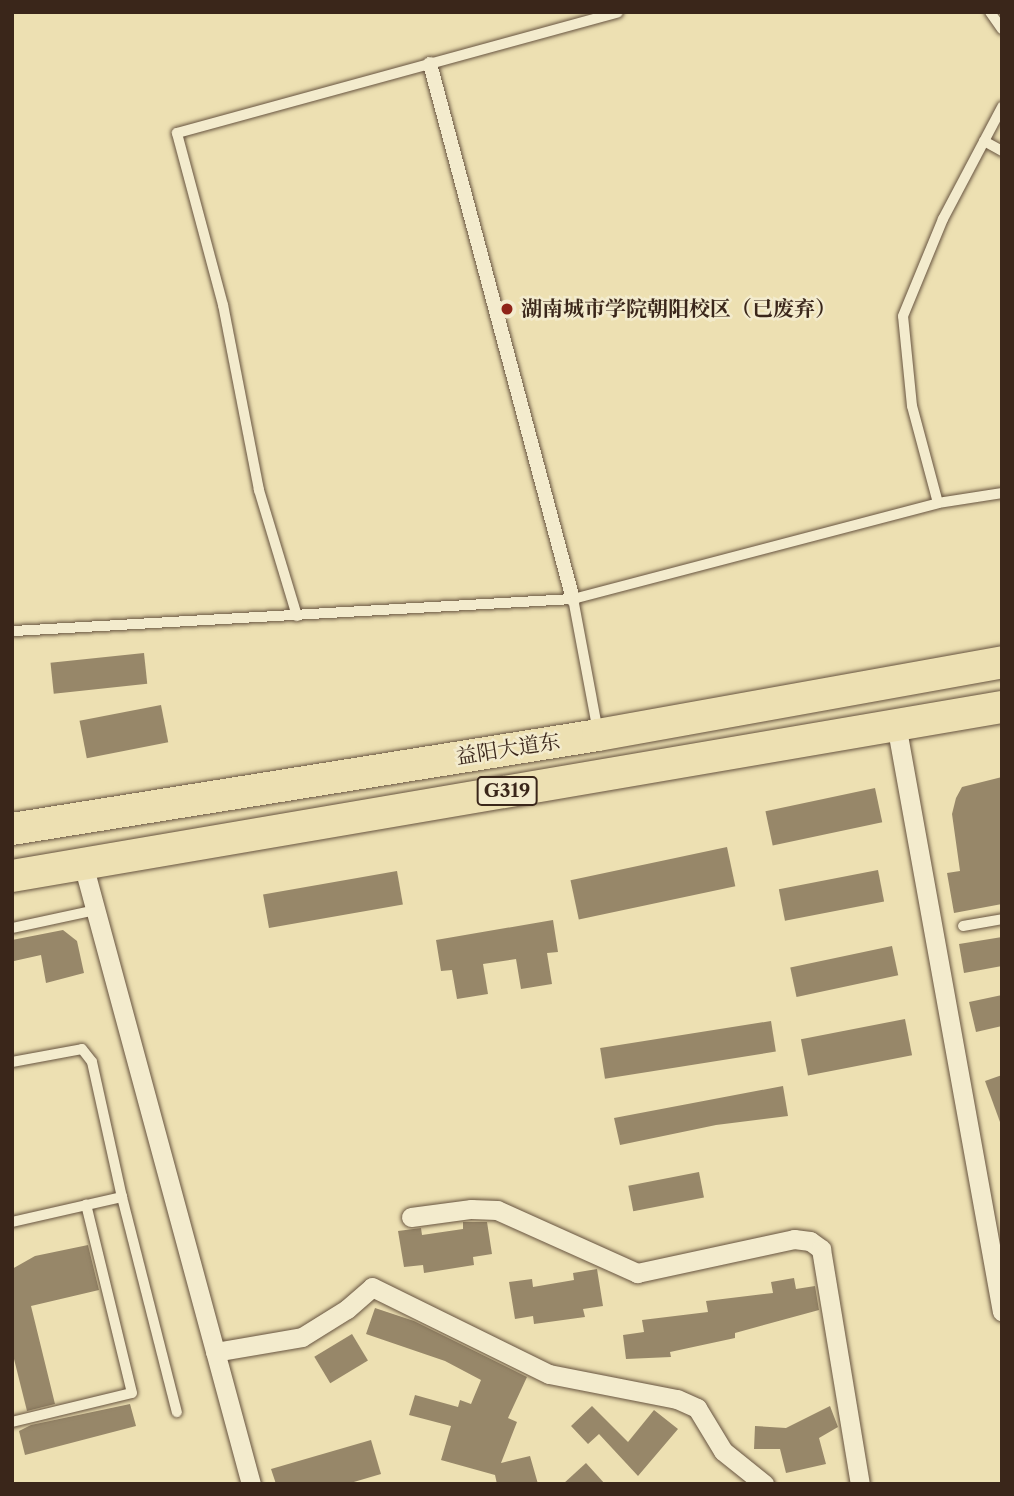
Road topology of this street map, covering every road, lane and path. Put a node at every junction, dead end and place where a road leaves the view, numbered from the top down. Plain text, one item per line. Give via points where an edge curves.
1 (618, 12) edge
2 (990, 12) edge
3 (1002, 29) edge
4 (430, 64) junction
5 (1002, 107) edge
6 (984, 141) junction
7 (1002, 151) edge
8 (1002, 493) edge
9 (938, 503) junction
10 (573, 599) junction
11 (297, 616) junction
12 (14, 631) dead end
13 (1002, 662) edge
14 (1002, 707) edge
15 (896, 724) junction
16 (598, 735) junction
17 (12, 829) edge
18 (83, 864) junction
19 (12, 876) edge
20 (96, 910) junction
21 (1002, 919) edge
22 (964, 926) dead end
23 (12, 928) edge
24 (12, 1062) edge
25 (122, 1197) junction
26 (86, 1205) junction
27 (411, 1217) dead end
28 (12, 1222) edge
29 (1002, 1311) edge
30 (215, 1352) junction
31 (177, 1412) dead end
32 (12, 1422) edge
33 (251, 1484) edge
34 (764, 1484) edge
35 (860, 1484) edge

1 - 4 lane
2 - 3 lane
4 - 10 street
4 - 11 lane via 177,134 223,305 259,490
5 - 6 lane
6 - 7 lane
6 - 9 lane via 943,219 903,316 912,406
8 - 9 lane
9 - 10 lane
10 - 11 lane
10 - 16 lane
11 - 12 lane
13 - 16 main road, 益阳大道东 / G319
14 - 15 main road, G319
15 - 18 main road, G319
15 - 29 street
16 - 17 main road, 益阳大道东 / G319
18 - 19 main road, G319
18 - 20 street
20 - 23 lane
20 - 30 street
21 - 22 lane
24 - 25 lane via 82,1049 92,1062
25 - 26 lane
25 - 31 lane
26 - 28 lane
26 - 32 lane via 132,1393
27 - 35 street via 497,1210 637,1273 794,1239 810,1241 821,1249
30 - 33 street
30 - 34 street via 302,1337 372,1287 549,1374 677,1399 697,1408 723,1451

